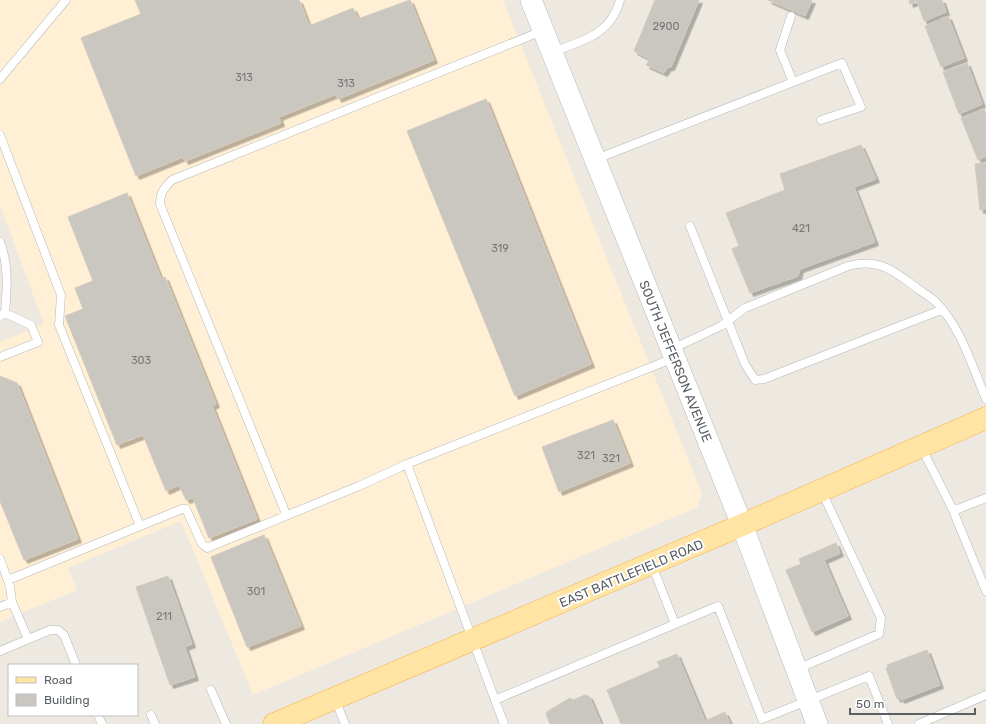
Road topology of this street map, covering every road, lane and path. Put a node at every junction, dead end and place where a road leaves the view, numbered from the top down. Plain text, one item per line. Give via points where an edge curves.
1 (66, 0) edge
2 (531, 0) edge
3 (620, 0) edge
4 (791, 16) dead end
5 (543, 31) junction
6 (552, 52) junction
7 (0, 78) edge
8 (793, 82) junction
9 (821, 120) dead end
10 (0, 135) edge
11 (595, 160) junction
12 (690, 226) dead end
13 (0, 242) edge
14 (941, 310) junction
15 (3, 314) edge
16 (728, 320) junction
17 (673, 353) junction
18 (0, 357) edge
19 (986, 399) edge
20 (986, 418) edge
21 (921, 446) junction
22 (407, 464) junction
23 (821, 490) junction
24 (986, 498) edge
25 (952, 508) junction
26 (286, 514) junction
27 (742, 525) junction
28 (140, 526) junction
29 (0, 559) edge
30 (651, 564) junction
31 (8, 580) junction
32 (986, 591) edge
33 (12, 602) junction
34 (0, 607) edge
35 (675, 624) junction
36 (28, 639) junction
37 (473, 640) junction
38 (0, 651) edge
39 (76, 664) edge
40 (796, 670) junction
41 (211, 690) dead end
42 (986, 695) edge
43 (335, 698) junction
44 (495, 700) junction
45 (808, 700) junction
46 (151, 715) dead end
47 (282, 722) edge
48 (155, 724) edge
49 (226, 724) edge
50 (345, 724) edge
51 (504, 724) edge
52 (817, 724) edge
53 (888, 724) edge
54 (919, 724) edge

1 - 7 lane
2 - 5 street, SOUTH JEFFERSON AVENUE
3 - 6 lane via 610,23 597,34
4 - 8 lane via 780,50
5 - 6 street, SOUTH JEFFERSON AVENUE
5 - 26 lane via 172,180 164,187 160,195 160,204
6 - 11 street, SOUTH JEFFERSON AVENUE
8 - 9 lane via 842,63 861,107
8 - 11 lane
10 - 28 lane via 61,294 59,325
11 - 17 street, SOUTH JEFFERSON AVENUE
12 - 16 lane
13 - 15 lane via 5,254 7,278
14 - 16 lane via 935,302 901,276 882,265 862,263 848,266 745,308
14 - 16 lane via 772,376 755,380 745,364
14 - 19 lane via 965,348
15 - 18 lane via 31,325 38,342
16 - 17 lane
17 - 22 lane
17 - 27 street, SOUTH JEFFERSON AVENUE
20 - 21 main road, EAST BATTLEFIELD ROAD
21 - 23 main road, EAST BATTLEFIELD ROAD
21 - 25 lane
22 - 26 lane via 359,486
22 - 37 lane
23 - 27 main road, EAST BATTLEFIELD ROAD
23 - 40 lane via 881,618 879,634
24 - 25 lane via 958,509
25 - 32 lane
26 - 28 lane via 207,548 202,544 188,511 184,509
27 - 30 main road, EAST BATTLEFIELD ROAD
27 - 40 street, SOUTH JEFFERSON AVENUE
28 - 31 lane
29 - 31 lane
30 - 35 lane
30 - 37 main road, EAST BATTLEFIELD ROAD
31 - 33 lane
33 - 34 lane
33 - 36 lane
35 - 44 lane
35 - 45 lane via 718,606 762,718
36 - 38 lane
36 - 39 lane via 50,630 58,630 64,635
37 - 43 main road, EAST BATTLEFIELD ROAD
37 - 44 lane
40 - 45 street, SOUTH JEFFERSON AVENUE
41 - 49 lane
42 - 54 lane
43 - 47 main road, EAST BATTLEFIELD ROAD
43 - 50 lane
44 - 51 lane
45 - 52 street, SOUTH JEFFERSON AVENUE
45 - 53 lane via 869,676
46 - 48 lane

